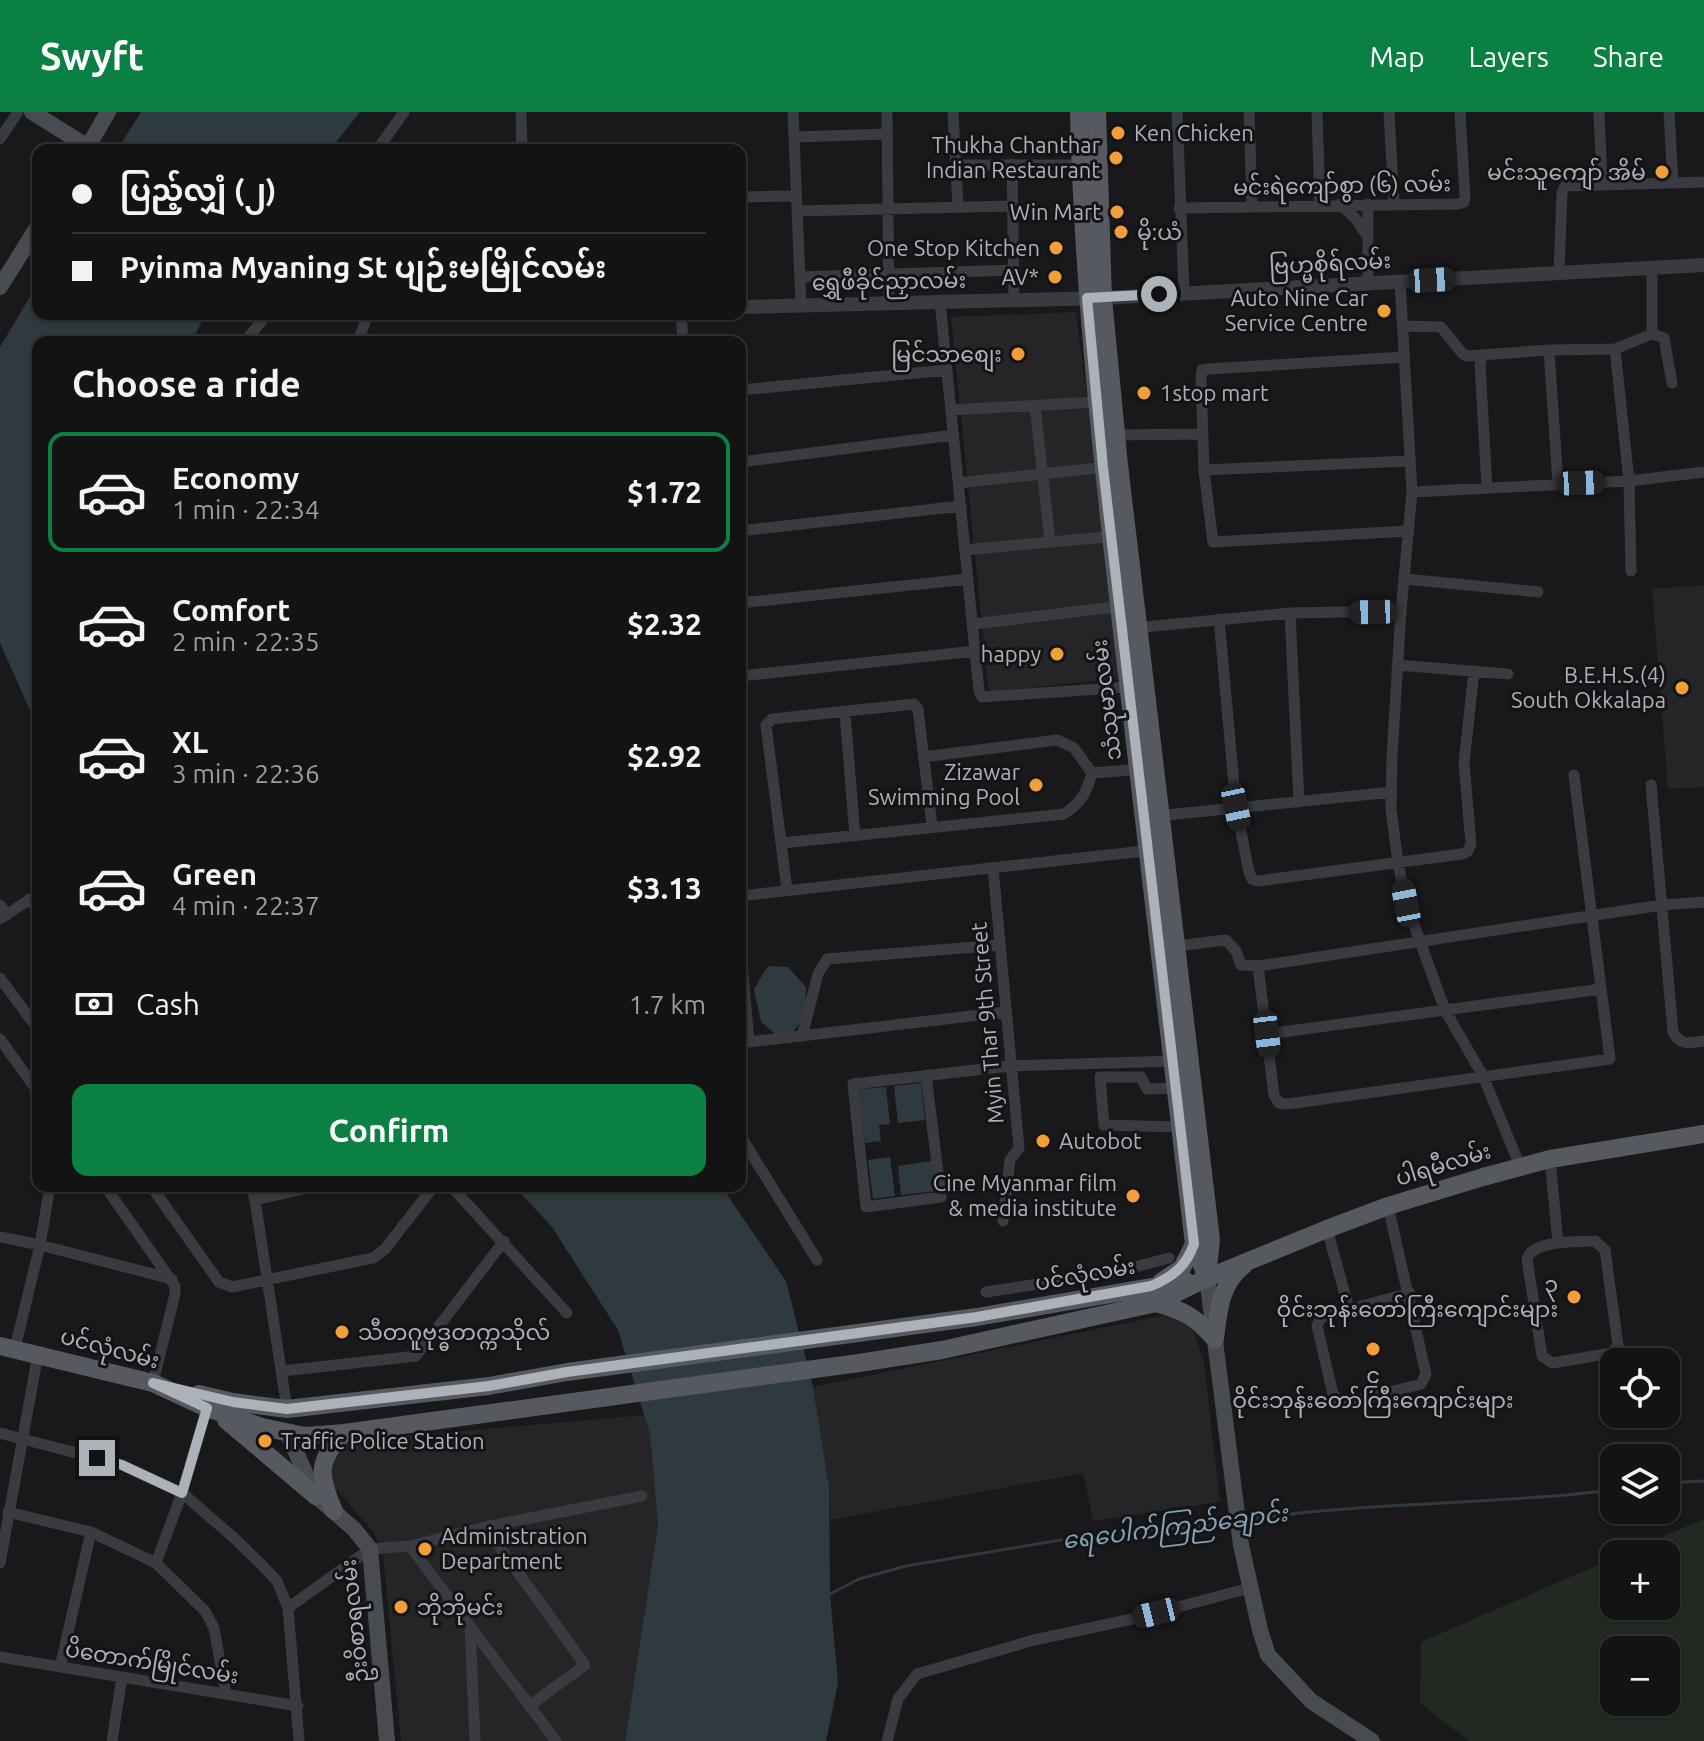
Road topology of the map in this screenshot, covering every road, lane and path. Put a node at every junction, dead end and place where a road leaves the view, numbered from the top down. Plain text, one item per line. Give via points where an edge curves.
1 (18, 112) edge
2 (32, 112) edge
3 (108, 112) edge
4 (404, 112) edge
5 (521, 112) edge
6 (793, 112) edge
7 (887, 112) edge
8 (953, 112) edge
9 (1079, 112) edge
10 (1097, 112) edge
11 (1177, 112) edge
12 (1249, 112) edge
13 (1317, 112) edge
14 (1389, 112) edge
15 (1460, 112) edge
16 (1599, 112) edge
17 (1669, 112) edge
18 (887, 134) junction
19 (794, 137) junction
20 (0, 139) edge
21 (81, 144) edge
22 (89, 144) edge
23 (381, 144) edge
24 (522, 144) edge
25 (1012, 164) junction
26 (956, 165) junction
27 (1081, 165) junction
28 (1704, 182) edge
29 (1673, 183) junction
30 (1602, 185) junction
31 (796, 196) junction
32 (746, 197) edge
33 (1394, 203) junction
34 (1340, 204) junction
35 (1368, 204) junction
36 (1320, 205) junction
37 (1012, 206) junction
38 (1252, 206) junction
39 (958, 207) junction
40 (1179, 208) junction
41 (888, 209) junction
42 (797, 211) junction
43 (32, 236) edge
44 (1367, 238) junction
45 (1704, 265) edge
46 (1652, 267) junction
47 (1014, 270) junction
48 (1559, 273) junction
49 (889, 275) junction
50 (801, 277) junction
51 (1400, 282) junction
52 (1368, 283) junction
53 (0, 287) edge
54 (1184, 292) junction
55 (1095, 298) junction
56 (1014, 300) junction
57 (940, 302) junction
58 (889, 303) junction
59 (801, 305) junction
60 (746, 307) edge
61 (262, 320) edge
62 (1402, 326) junction
63 (1652, 334) junction
64 (250, 336) edge
65 (1615, 349) junction
66 (1549, 350) junction
67 (1482, 356) junction
68 (1404, 357) junction
69 (947, 370) junction
70 (1672, 383) dead end
71 (746, 389) edge
72 (1097, 402) junction
73 (1035, 405) junction
74 (951, 410) junction
75 (1203, 434) junction
76 (954, 435) junction
77 (1108, 435) junction
78 (746, 461) edge
79 (1409, 461) junction
80 (1111, 466) junction
81 (1204, 470) junction
82 (1042, 472) junction
83 (1704, 472) edge
84 (1629, 481) junction
85 (958, 483) junction
86 (1558, 484) junction
87 (1487, 488) junction
88 (1412, 492) junction
89 (961, 506) junction
90 (746, 530) edge
91 (1408, 531) junction
92 (1119, 536) junction
93 (1050, 542) junction
94 (965, 550) junction
95 (1631, 571) dead end
96 (968, 579) junction
97 (1405, 579) junction
98 (1538, 592) dead end
99 (746, 602) edge
100 (1127, 606) junction
101 (1401, 611) junction
102 (1290, 613) junction
103 (1219, 619) junction
104 (973, 624) junction
105 (1130, 628) junction
106 (976, 651) junction
107 (1397, 665) junction
108 (1474, 671) junction
109 (1508, 674) dead end
110 (746, 675) edge
111 (1128, 687) junction
112 (845, 713) junction
113 (923, 757) junction
114 (1146, 769) junction
115 (1092, 773) junction
116 (1574, 775) dead end
117 (1651, 785) dead end
118 (1392, 792) junction
119 (1299, 802) junction
120 (1236, 807) junction
121 (1152, 817) junction
122 (932, 826) junction
123 (855, 836) junction
124 (782, 843) junction
125 (1156, 850) junction
126 (1398, 862) junction
127 (993, 868) junction
128 (787, 890) junction
129 (746, 895) edge
130 (32, 898) edge
131 (1704, 902) edge
132 (1662, 905) junction
133 (2, 913) edge
134 (1592, 916) junction
135 (1419, 942) junction
136 (1000, 945) junction
137 (1176, 946) junction
138 (1258, 966) junction
139 (1180, 974) junction
140 (1161, 977) junction
141 (0, 978) edge
142 (1601, 989) junction
143 (1445, 1010) junction
144 (1006, 1012) junction
145 (32, 1021) edge
146 (1267, 1034) junction
147 (802, 1036) junction
148 (0, 1039) edge
149 (1704, 1041) edge
150 (746, 1042) edge
151 (1180, 1060) junction
152 (1010, 1066) junction
153 (926, 1075) junction
154 (1483, 1076) junction
155 (32, 1084) edge
156 (1175, 1088) junction
157 (1180, 1127) junction
158 (1704, 1134) edge
159 (746, 1145) edge
160 (1550, 1159) junction
161 (1520, 1166) junction
162 (49, 1192) edge
163 (109, 1192) edge
164 (155, 1192) edge
165 (253, 1192) edge
166 (429, 1192) edge
167 (457, 1192) edge
168 (1388, 1206) junction
169 (1003, 1221) dead end
170 (1327, 1229) junction
171 (0, 1237) edge
172 (504, 1241) junction
173 (1203, 1242) junction
174 (1558, 1243) junction
175 (40, 1245) junction
176 (1169, 1258) dead end
177 (1255, 1258) junction
178 (817, 1260) dead end
179 (1116, 1272) junction
180 (1207, 1278) junction
181 (172, 1279) junction
182 (267, 1280) junction
183 (986, 1292) dead end
184 (1410, 1293) junction
185 (1154, 1294) junction
186 (1113, 1295) junction
187 (1349, 1309) junction
188 (567, 1313) dead end
189 (1215, 1339) junction
190 (8, 1347) edge
191 (38, 1354) junction
192 (282, 1371) junction
193 (153, 1383) junction
194 (489, 1386) junction
195 (233, 1402) junction
196 (207, 1408) junction
197 (287, 1409) junction
198 (0, 1433) edge
199 (287, 1433) junction
200 (344, 1433) junction
201 (21, 1437) junction
202 (182, 1493) junction
203 (316, 1496) junction
204 (642, 1496) dead end
205 (334, 1511) junction
206 (8, 1512) junction
207 (485, 1527) junction
208 (91, 1532) junction
209 (410, 1546) junction
210 (370, 1549) junction
211 (0, 1563) edge
212 (156, 1563) junction
213 (1250, 1588) junction
214 (288, 1608) junction
215 (470, 1626) junction
216 (0, 1657) edge
217 (60, 1667) junction
218 (122, 1677) junction
219 (226, 1694) junction
220 (298, 1706) junction
221 (529, 1706) junction
222 (112, 1741) edge
223 (299, 1741) edge
224 (387, 1741) edge
225 (475, 1741) edge
226 (556, 1741) edge
227 (887, 1741) edge
228 (1372, 1741) edge

1 - 20 street
2 - 21 main road
3 - 22 main road
4 - 23 street
5 - 24 street
6 - 19 street
7 - 18 street
8 - 26 street
9 - 27 main road, သံသုမာလမ်း
10 - 55 main road, သံသုမာလမ်း
11 - 40 street
12 - 38 street
13 - 36 street
14 - 33 street
15 - 33 street, မင်းရဲကျော်စွာ (၆) လမ်း via 1464,202
16 - 30 street
17 - 29 street
18 - 19 street
18 - 41 street
19 - 31 street
25 - 26 street
25 - 27 street
25 - 37 street
26 - 39 street
27 - 55 main road, သံသုမာလမ်း
28 - 29 street
29 - 30 street
30 - 48 street via 1564,188
31 - 32 street
31 - 42 street
33 - 35 street, မင်းရဲကျော်စွာ (၆) လမ်း
34 - 35 street, မင်းရဲကျော်စွာ (၆) လမ်း
34 - 36 street, မင်းရဲကျော်စွာ (၆) လမ်း
34 - 44 street
35 - 44 street
36 - 38 street, မင်းရဲကျော်စွာ (၆) လမ်း
37 - 39 street
37 - 47 street
38 - 40 street, မင်းရဲကျော်စွာ (၆) လမ်း
39 - 41 street
40 - 54 street
41 - 42 street
41 - 49 street
42 - 50 street
43 - 53 main road
44 - 52 street
45 - 46 street, ဗြဟ္မစိုရ်လမ်း
46 - 48 street, ဗြဟ္မစိုရ်လမ်း
46 - 63 street
47 - 49 street
47 - 56 street
48 - 51 street, ဗြဟ္မစိုရ်လမ်း
49 - 50 street
49 - 58 street
50 - 59 street
51 - 52 street, ဗြဟ္မစိုရ်လမ်း
51 - 62 street
52 - 54 street, ဗြဟ္မစိုရ်လမ်း
54 - 55 street, ဗြဟ္မစိုရ်လမ်း
55 - 56 street, ရွှေဖီခိုင်ညှာလမ်း
55 - 72 main road, သံသုမာလမ်း
55 - 77 main road, သံသုမာလမ်း
56 - 57 street, ရွှေဖီခိုင်ညှာလမ်း
57 - 58 street, ရွှေဖီခိုင်ညှာလမ်း
57 - 69 street
58 - 59 street, ရွှေဖီခိုင်ညှာလမ်း
59 - 60 street, ရွှေဖီခိုင်ညှာလမ်း
61 - 64 street
62 - 67 street via 1441,327 1462,353
62 - 68 street
63 - 65 street
63 - 70 street via 1664,338
65 - 66 street
65 - 84 street
66 - 67 street
66 - 86 street
67 - 87 street
68 - 75 street via 1202,370
68 - 79 street
69 - 71 street
69 - 74 street
72 - 73 street
72 - 77 main road, သံသုမာလမ်း
73 - 74 street
73 - 82 street
74 - 76 street
75 - 77 street
75 - 81 street
76 - 78 street
76 - 85 street
77 - 80 main road, သံသုမာလမ်း
79 - 81 street
79 - 88 street
80 - 82 street
80 - 92 main road, သံသုမာလမ်း
81 - 91 street via 1213,542
82 - 85 street
82 - 93 street
83 - 84 street
84 - 86 street
84 - 95 street
85 - 89 street
86 - 87 street
87 - 88 street
88 - 91 street
89 - 90 street
89 - 94 street
91 - 97 street
92 - 93 street
92 - 100 main road, သံသုမာလမ်း
93 - 94 street
94 - 96 street
96 - 99 street
96 - 104 street
97 - 98 street
97 - 101 street
100 - 104 street
100 - 105 main road, သံသုမာလမ်း
101 - 102 street
101 - 107 street
102 - 103 street
102 - 119 street
103 - 105 street
103 - 120 street
104 - 106 street
105 - 111 main road, သံသုမာလမ်း
105 - 114 main road, သံသုမာလမ်း
106 - 110 street
106 - 111 street via 982,697
107 - 108 street
107 - 118 street
108 - 109 street
108 - 126 street via 1464,763 1471,844 1462,854
111 - 114 main road, သံသုမာလမ်း
112 - 113 street via 914,704
112 - 123 street
112 - 124 street via 772,719 766,725
113 - 115 street via 1057,740 1074,748
113 - 122 street
114 - 115 street
114 - 121 main road, သံသုမာလမ်း
115 - 122 street via 1079,804 1064,814
116 - 134 street
117 - 132 street
118 - 119 street
118 - 126 street
119 - 120 street
120 - 121 street
120 - 126 street via 1252,879
121 - 125 main road, သံသုမာလမ်း
122 - 123 street
123 - 124 street
124 - 128 street
125 - 127 street
125 - 137 main road, သံသုမာလမ်း
125 - 140 main road, သံသုမာလမ်း
126 - 135 street
127 - 128 street
127 - 136 street, Myin Thar 9th Street
128 - 129 street
130 - 133 street
131 - 132 street
132 - 134 street
132 - 149 street via 1673,1032 1684,1044
134 - 135 street
134 - 142 street
135 - 138 street
135 - 143 street
136 - 144 street, Myin Thar 9th Street
136 - 147 street via 827,959
137 - 138 street via 1226,940 1241,965
137 - 139 main road, သံသုမာလမ်း
138 - 146 street
139 - 140 main road
139 - 151 main road, သံသုမာလမ်း
140 - 151 main road, သံသုမာလမ်း
141 - 145 street
142 - 143 street
142 - 154 street via 1610,1059
143 - 146 street
143 - 154 street
144 - 147 street
144 - 152 street, Myin Thar 9th Street
146 - 154 street via 1279,1103
147 - 150 street
148 - 155 street
151 - 152 street
151 - 156 main road, သံသုမာလမ်း
151 - 173 main road, သံသုမာလမ်း
152 - 153 street
152 - 169 street, Myin Thar 9th Street via 1019,1148 1010,1160
153 - 153 street via 941,1197 866,1207 853,1084
154 - 161 street
156 - 157 main road, သံသုမာလမ်း
156 - 157 street via 1147,1089 1141,1077 1100,1077 1104,1125
157 - 173 main road, သံသုမာလမ်း
158 - 160 main road, ပါရမီလမ်း
159 - 178 street
160 - 161 main road, ပါရမီလမ်း
160 - 174 street
161 - 168 main road, ပါရမီလမ်း
162 - 175 street
163 - 181 street
164 - 182 street via 219,1282 232,1287
165 - 182 street
166 - 182 street via 373,1258
167 - 172 street
168 - 170 main road, ပါရမီလမ်း
168 - 184 street
170 - 177 main road, ပါရမီလမ်း
170 - 187 street
171 - 175 street
172 - 188 street
172 - 192 street via 416,1356
173 - 177 main road via 1238,1258
173 - 180 main road, သံသုမာလမ်း
173 - 185 main road
174 - 174 street via 1595,1241 1605,1250 1618,1345 1612,1353 1552,1363 1542,1356 1527,1259 1532,1249
175 - 181 street
175 - 190 street
176 - 179 street
177 - 180 main road, ပါရမီလမ်း
177 - 189 main road via 1228,1282
179 - 183 street
179 - 186 street
180 - 185 main road, ပင်လုံလမ်း
180 - 189 main road, သံသုမာလမ်း
181 - 193 street via 175,1294
182 - 192 street
184 - 187 street
184 - 187 street via 1425,1379 1347,1403 1333,1394 1317,1326 1321,1317
185 - 186 main road, ပင်လုံလမ်း
185 - 189 main road via 1192,1316
185 - 200 main road, ပင်လုံလမ်း via 942,1350
186 - 194 main road, ပင်လုံလမ်း
189 - 213 main road, သံသုမာလမ်း
190 - 191 main road, ပင်လုံလမ်း
191 - 193 main road, ပင်လုံလမ်း
191 - 201 street
192 - 197 street
193 - 195 main road
193 - 196 main road, ပင်လုံလမ်း
194 - 197 main road
194 - 199 main road via 427,1402 298,1417
195 - 197 main road
195 - 199 main road via 270,1416
196 - 199 main road, ပင်လုံလမ်း
196 - 202 street
196 - 203 main road
198 - 201 street
199 - 200 main road, ပင်လုံလမ်း
199 - 203 main road
200 - 205 main road via 321,1468
201 - 202 street via 122,1465
201 - 206 street
202 - 212 street
202 - 214 street via 277,1581
203 - 205 main road, ဦးဝိစာရလမ်း
204 - 207 street
205 - 210 main road, ဦးဝိစာရလမ်း
206 - 208 street
206 - 211 street
207 - 209 street
207 - 221 street via 585,1665
208 - 212 street
208 - 217 street
209 - 210 street
209 - 215 street
210 - 214 street
210 - 224 main road, ဦးဝိစာရလမ်း
212 - 219 street via 205,1611 214,1628
213 - 227 street via 917,1674 898,1699
213 - 228 main road, သံသုမာလမ်း via 1268,1655 1311,1701
214 - 220 street
215 - 221 street
215 - 225 street
216 - 217 street, ပိတောက်မြိုင်လမ်း
217 - 218 street, ပိတောက်မြိုင်လမ်း
218 - 219 street, ပိတောက်မြိုင်လမ်း
218 - 222 street
219 - 220 street, ပိတောက်မြိုင်လမ်း
220 - 223 street
221 - 226 street

